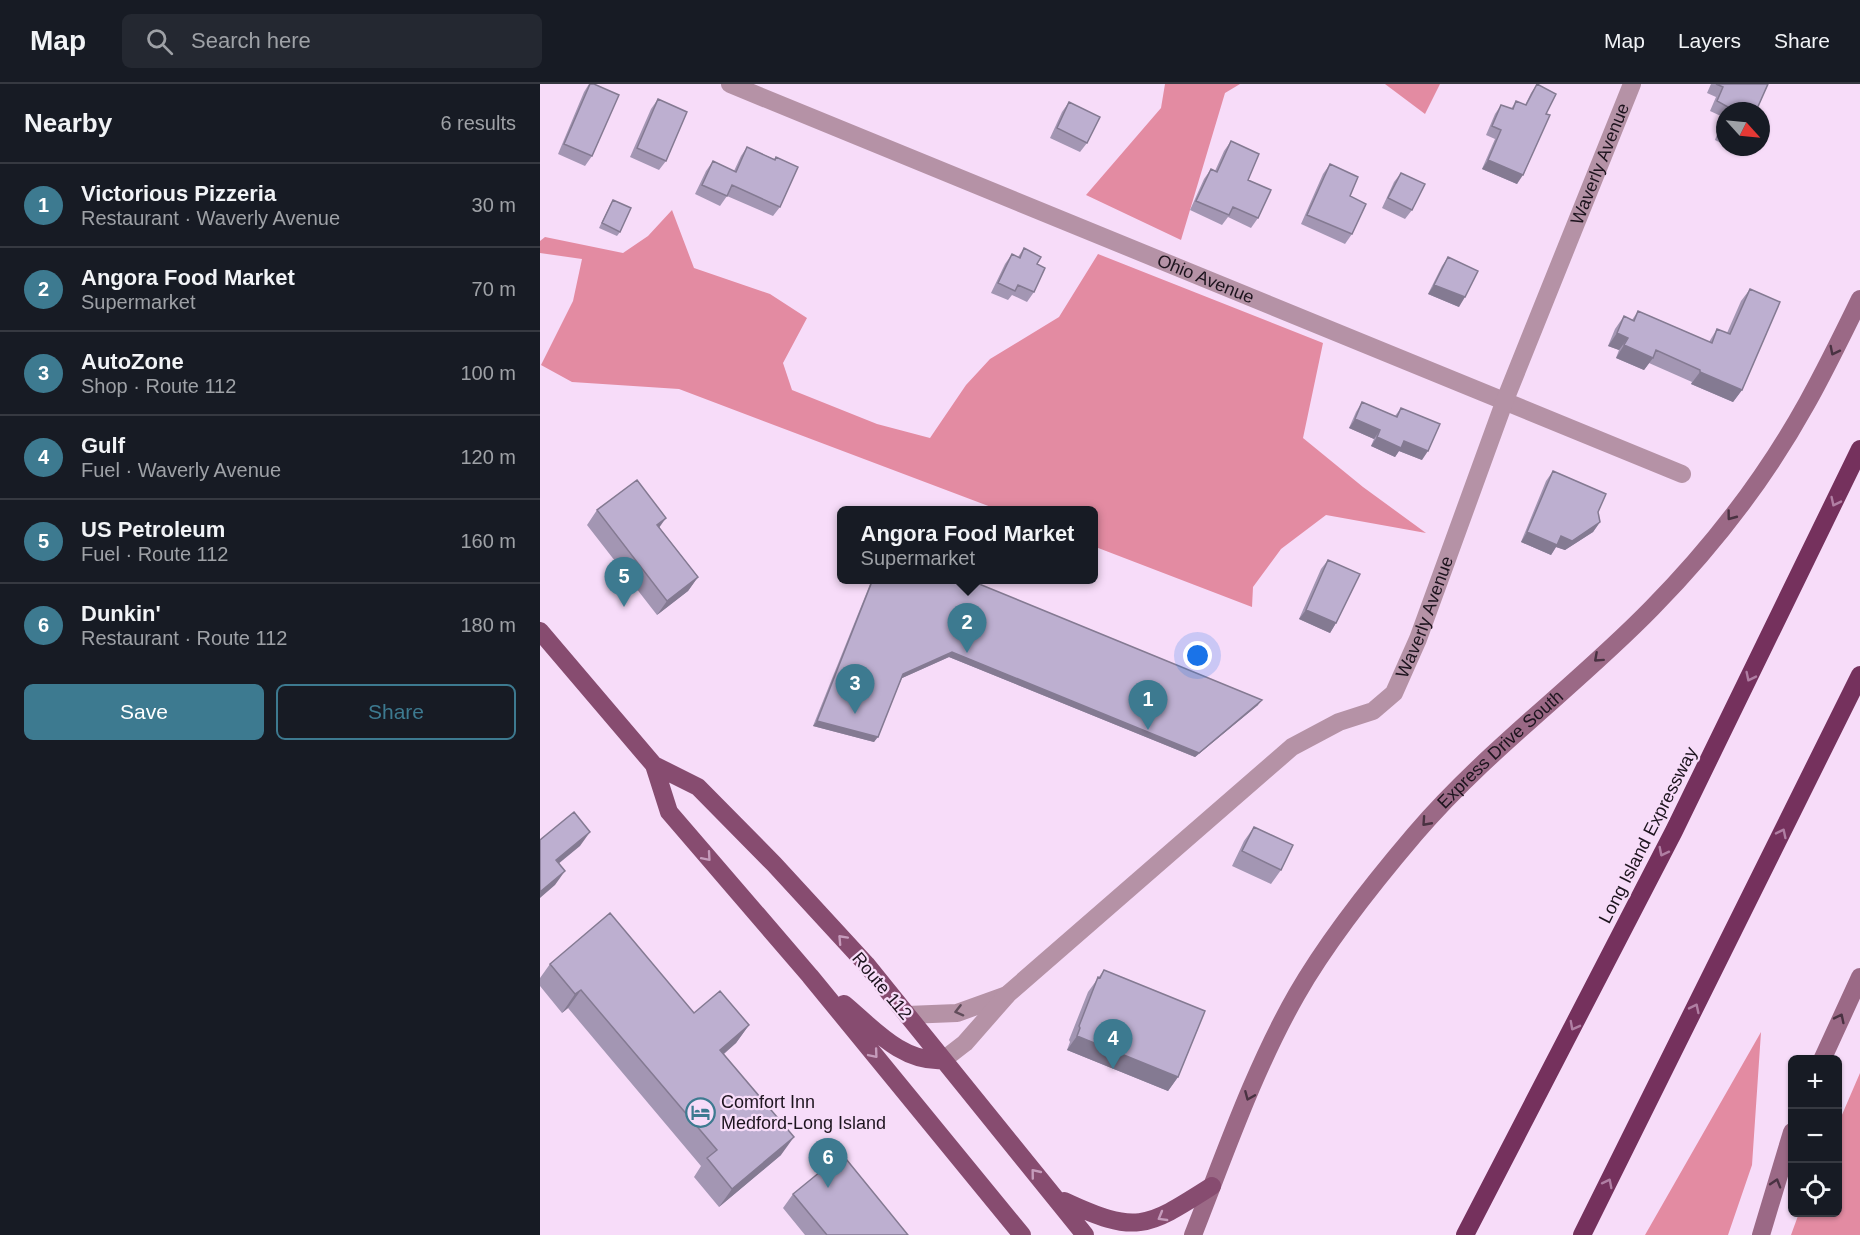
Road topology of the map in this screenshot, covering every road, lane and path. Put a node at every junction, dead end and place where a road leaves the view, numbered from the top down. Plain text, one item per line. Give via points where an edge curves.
1 (730, 84) edge
2 (1632, 84) edge
3 (1860, 299) edge
4 (1505, 400) junction
5 (1860, 449) edge
6 (1682, 474) dead end
7 (540, 631) edge
8 (1860, 675) edge
9 (654, 765) junction
10 (810, 976) junction
11 (1860, 977) edge
12 (1008, 994) junction
13 (907, 1015) junction
14 (1823, 1055) edge
15 (943, 1060) junction
16 (1788, 1145) edge
17 (1212, 1186) junction
18 (1054, 1195) junction
19 (1022, 1235) edge
20 (1084, 1235) edge
21 (1193, 1235) edge
22 (1465, 1235) edge
23 (1582, 1235) edge
24 (1761, 1235) edge

1 - 4 street, Ohio Avenue
2 - 4 street, Waverly Avenue
3 -> 17 main road, Express Drive South via 1806,405 1708,547 1650,611 1444,802 1354,910 1298,992 1271,1042
4 - 6 street, Ohio Avenue
4 - 12 street, Waverly Avenue via 1418,639 1394,693 1373,711 1339,722 1292,747
5 -> 22 highway, Long Island Expressway via 1674,831
7 - 9 main road, Route 112
23 -> 8 highway
9 -> 10 main road, Route 112 via 669,812
13 -> 9 main road, Route 112 via 866,964 698,786
10 - 15 main road via 909,1055
10 -> 19 main road, Route 112
14 -> 11 main road
12 -> 13 street, Waverly Avenue via 957,1012
12 - 15 street, Waverly Avenue via 965,1043
13 - 15 main road, Route 112
18 -> 15 main road, Route 112
24 -> 16 main road
17 -> 18 main road via 1158,1221 1133,1228 1112,1227
17 - 21 main road, Express Drive South
18 - 20 main road, Route 112

